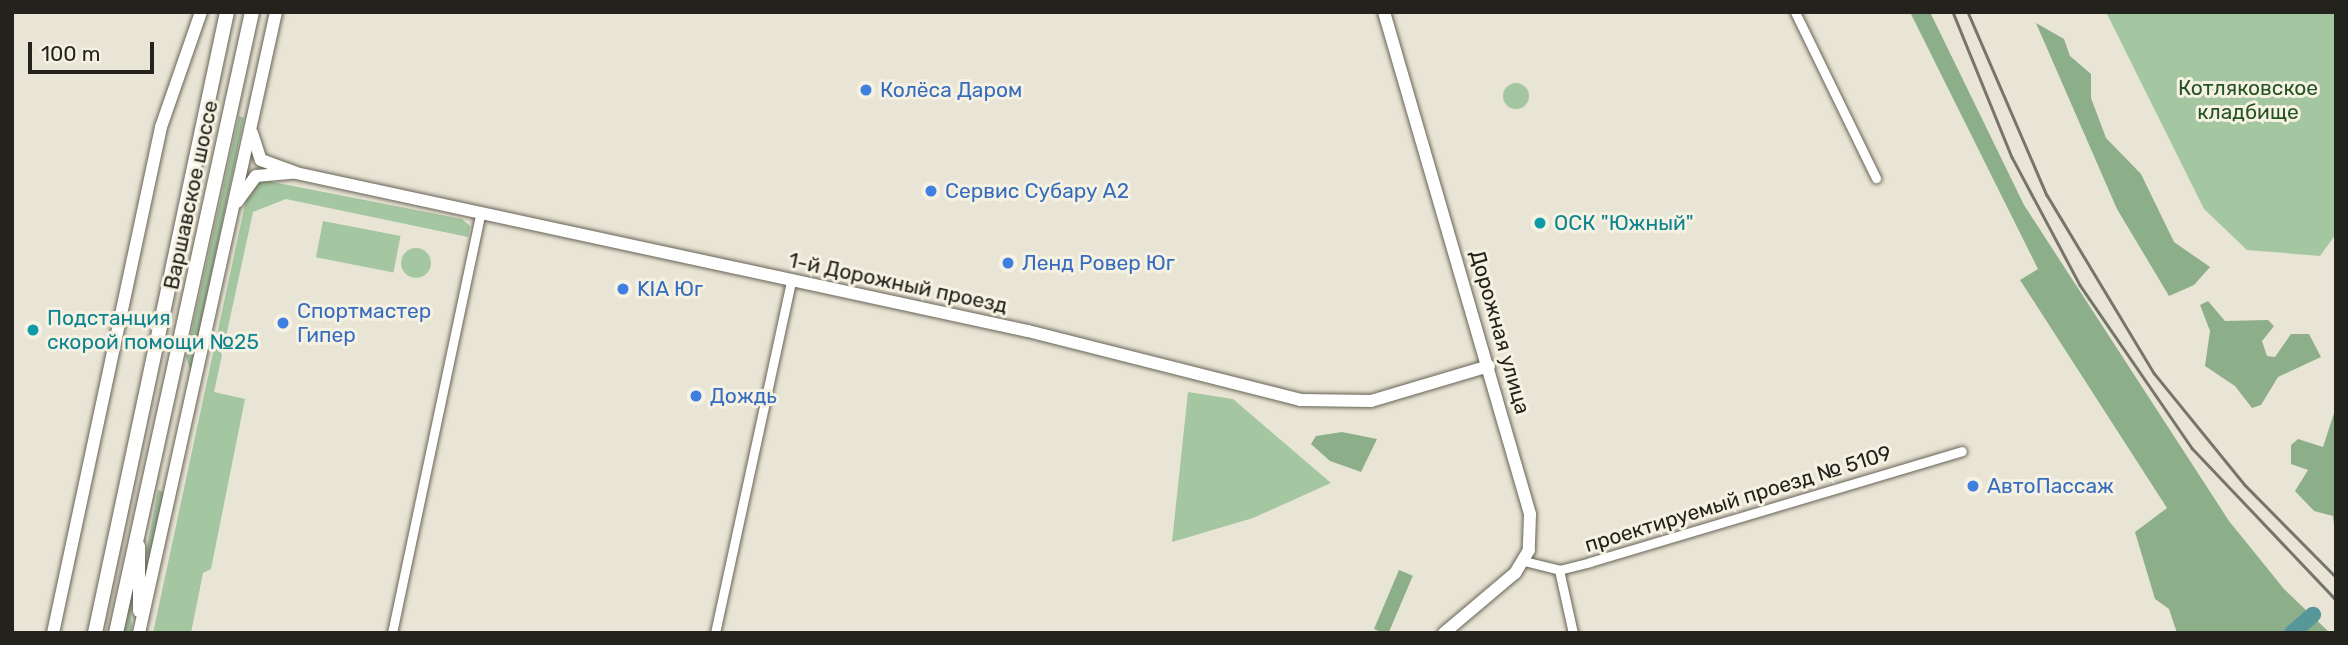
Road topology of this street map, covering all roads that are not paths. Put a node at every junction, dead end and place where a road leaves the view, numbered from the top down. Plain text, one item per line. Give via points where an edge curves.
1 (201, 12) edge
2 (227, 12) edge
3 (252, 12) edge
4 (276, 12) edge
5 (1384, 12) edge
6 (1795, 12) edge
7 (253, 119) junction
8 (296, 173) junction
9 (1876, 178) dead end
10 (232, 213) junction
11 (480, 214) junction
12 (791, 280) junction
13 (1489, 366) junction
14 (1962, 451) dead end
15 (139, 526) junction
16 (1524, 561) junction
17 (1559, 570) junction
18 (94, 628) edge
19 (53, 633) edge
20 (116, 633) edge
21 (139, 633) edge
22 (392, 633) edge
23 (715, 633) edge
24 (1444, 633) edge
25 (1573, 633) edge

1 - 19 main road via 161,127
2 - 18 main road, Варшавское шоссе
3 - 15 main road, Варшавское шоссе
4 - 7 main road
5 - 13 main road, Дорожная улица
6 - 9 street
7 - 8 main road via 255,153
7 - 10 main road
8 - 10 main road via 250,179
8 - 11 main road, 1-й Дорожный проезд
10 - 21 main road
11 - 12 main road, 1-й Дорожный проезд
11 - 22 street
12 - 13 main road, 1-й Дорожный проезд via 1318,403 1371,401
12 - 23 street
13 - 16 main road, Дорожная улица via 1530,514
14 - 17 street, проектируемый проезд № 5109
15 - 20 main road, Варшавское шоссе
15 - 21 main road
16 - 17 street
16 - 24 main road
17 - 25 street

